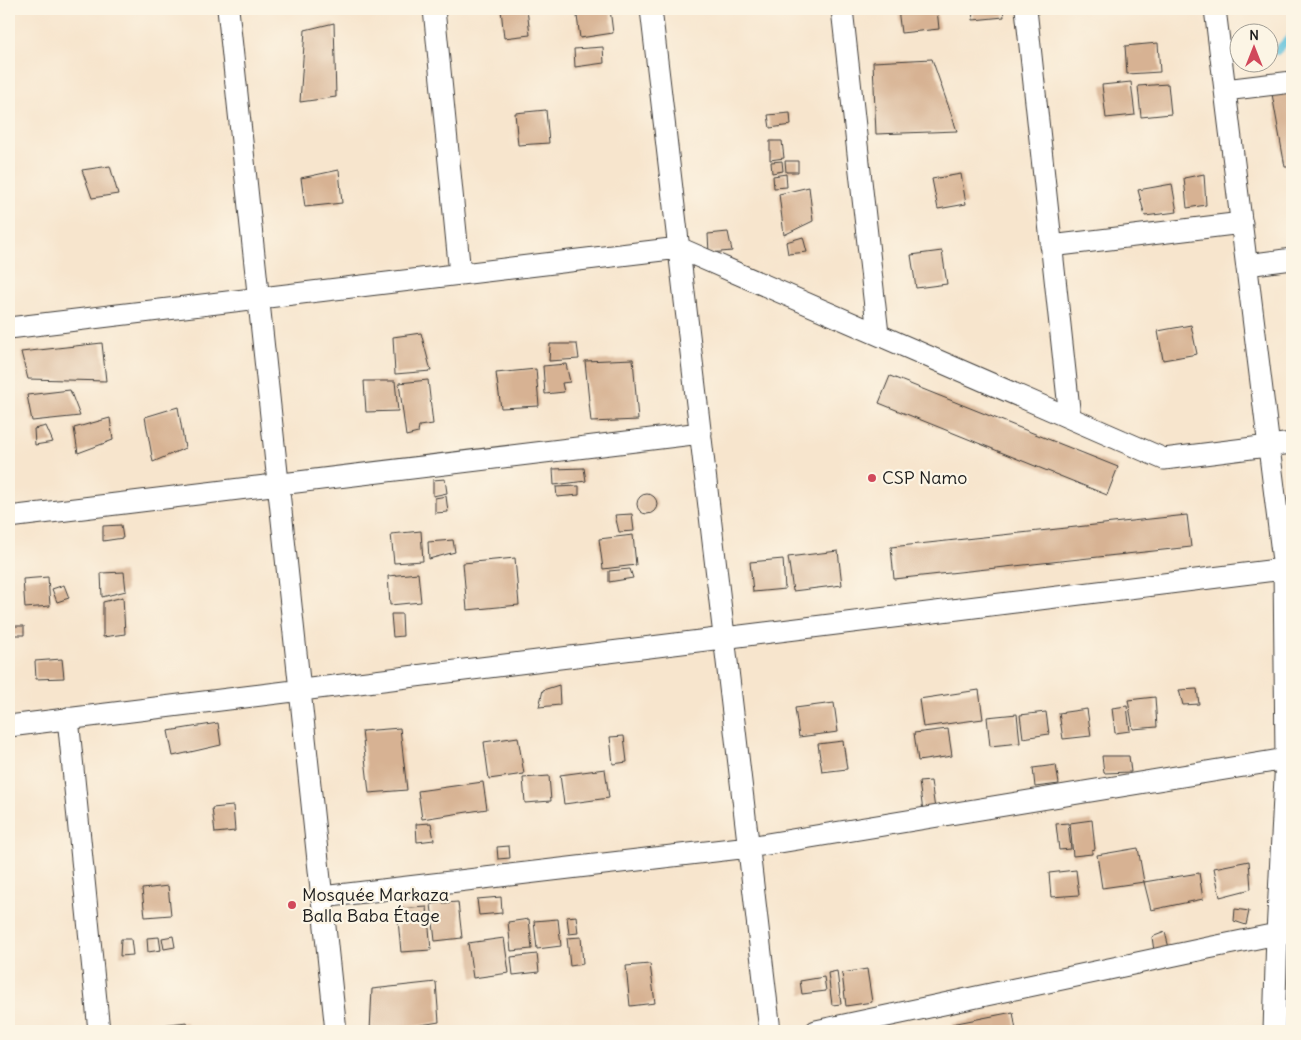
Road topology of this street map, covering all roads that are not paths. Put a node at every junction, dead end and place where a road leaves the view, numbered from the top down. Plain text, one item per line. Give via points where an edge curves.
1 (228, 9) edge
2 (434, 9) edge
3 (652, 9) edge
4 (842, 9) edge
5 (1026, 9) edge
6 (1215, 9) edge
7 (1292, 82) edge
8 (1225, 90) junction
9 (1242, 223) junction
10 (1051, 246) junction
11 (679, 248) junction
12 (1292, 260) edge
13 (1247, 265) junction
14 (460, 274) junction
15 (259, 298) junction
16 (9, 328) edge
17 (878, 334) junction
18 (1070, 418) junction
19 (701, 433) junction
20 (1292, 443) edge
21 (1269, 446) junction
22 (278, 484) junction
23 (9, 517) edge
24 (1288, 568) edge
25 (725, 638) junction
26 (300, 690) junction
27 (68, 718) junction
28 (9, 726) edge
29 (1289, 758) edge
30 (749, 847) junction
31 (322, 897) junction
32 (1284, 932) edge
33 (99, 1031) edge
34 (336, 1031) edge
35 (770, 1031) edge
36 (816, 1031) edge
37 (1274, 1031) edge

1 - 15 street
2 - 14 street
3 - 11 street
4 - 17 street
5 - 10 street
6 - 8 street
7 - 8 street
8 - 9 street
9 - 10 street
9 - 13 street
10 - 18 street
11 - 14 street
11 - 17 street
11 - 19 street
12 - 13 street
13 - 21 street
14 - 15 street
15 - 16 street
15 - 22 street
17 - 18 street
18 - 21 street via 1164,459
19 - 22 street
19 - 25 street
20 - 21 street
21 - 24 street
22 - 23 street
22 - 26 street
24 - 25 street
24 - 29 street
25 - 26 street
25 - 30 street
26 - 27 street
26 - 31 street
27 - 28 street
27 - 33 street
29 - 30 street
29 - 32 street
30 - 31 street
30 - 35 street
31 - 34 street
32 - 36 street
32 - 37 street

